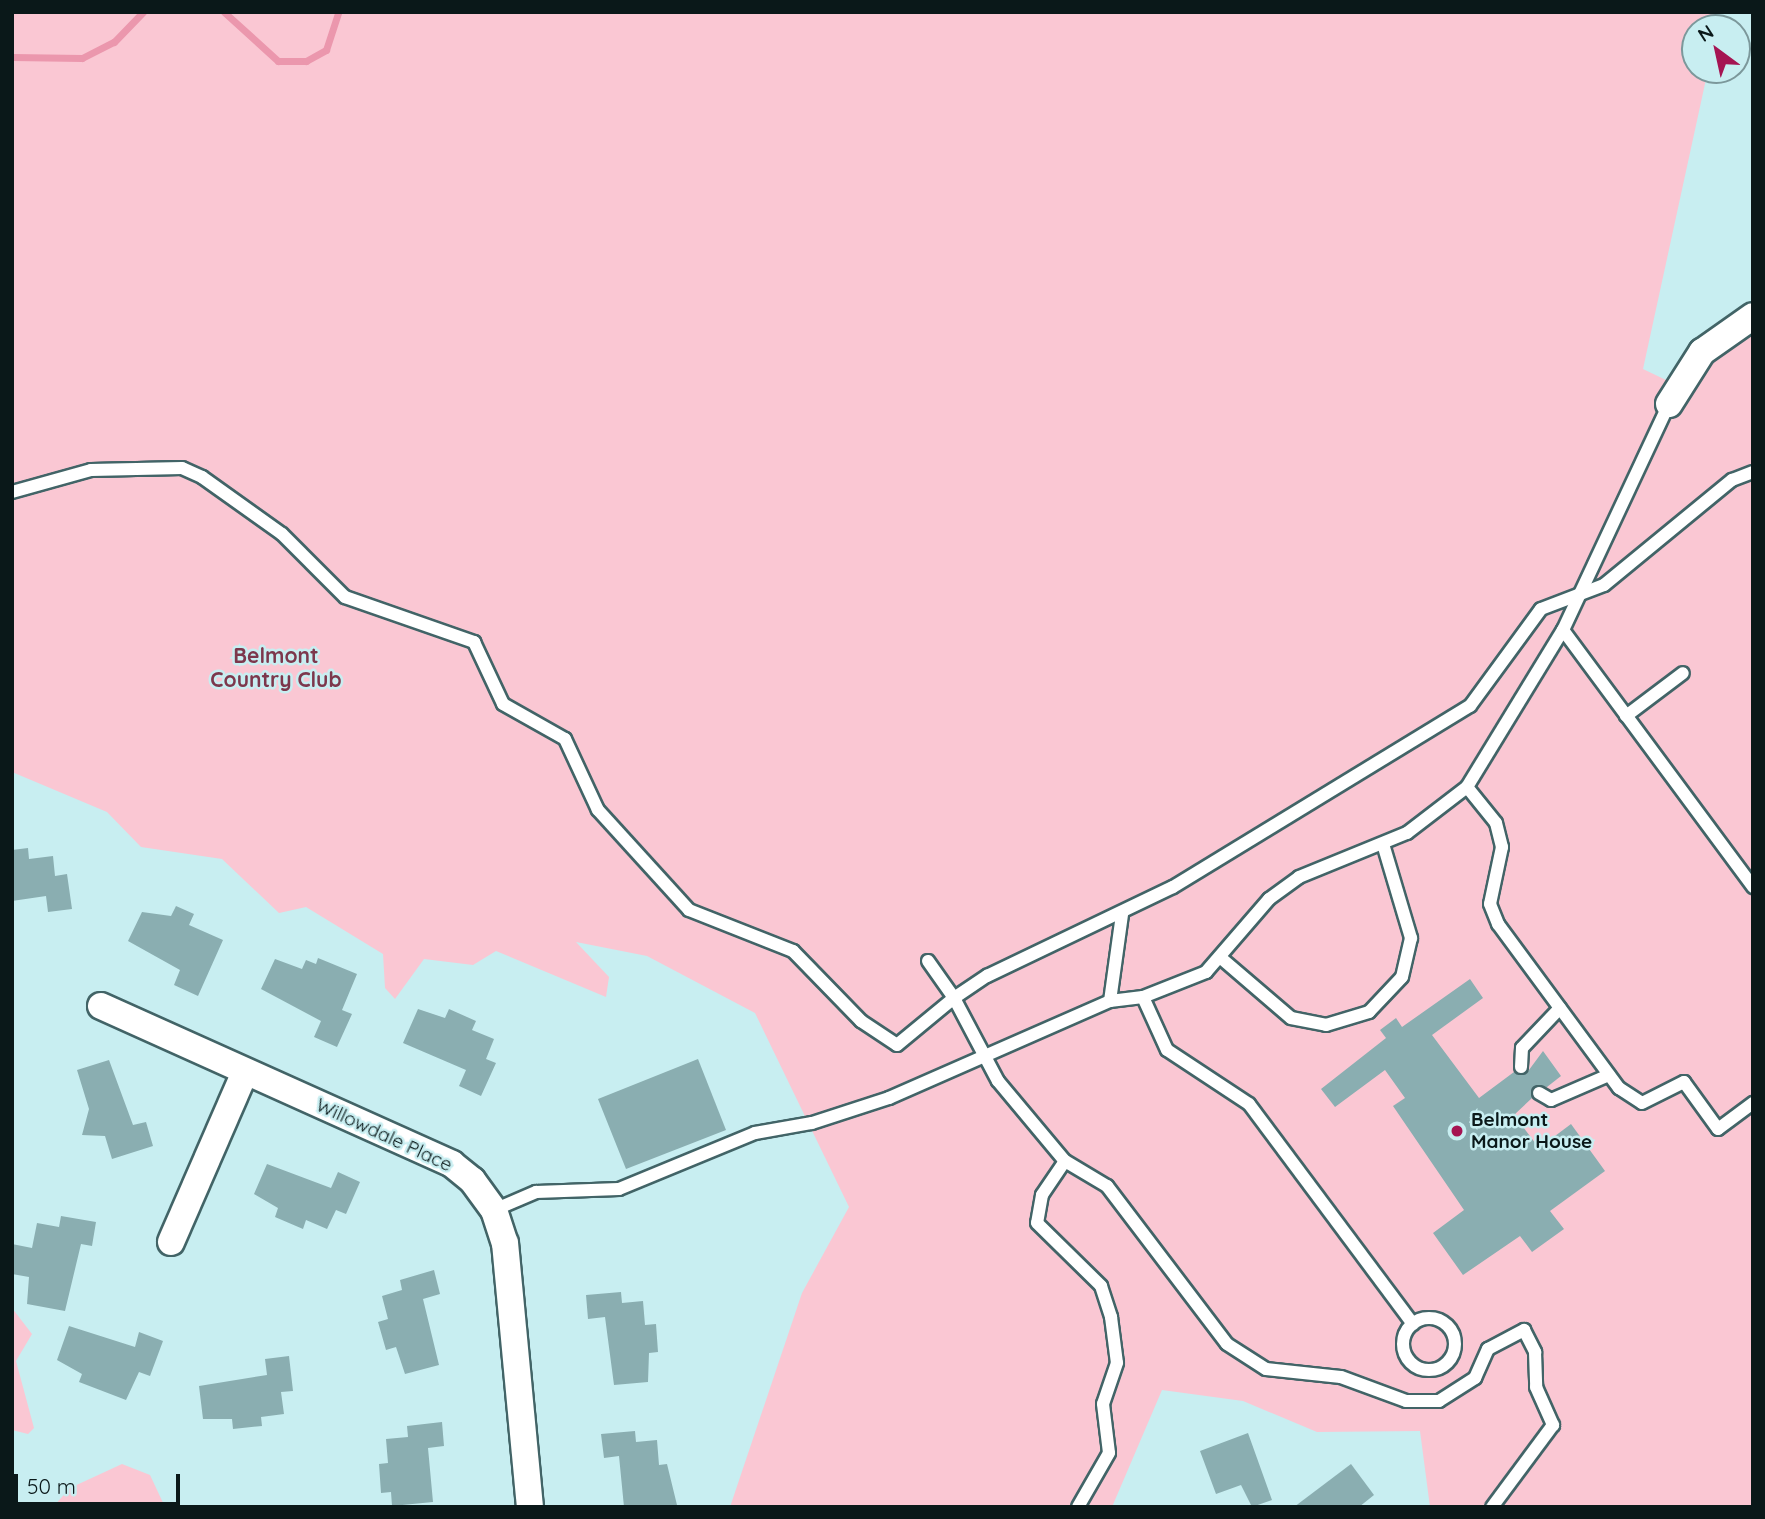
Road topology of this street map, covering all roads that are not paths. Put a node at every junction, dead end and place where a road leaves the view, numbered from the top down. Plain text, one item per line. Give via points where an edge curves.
1 (1753, 316) edge
2 (1669, 404) joint
3 (1753, 472) edge
4 (12, 492) edge
5 (1581, 594) junction
6 (1563, 630) junction
7 (1684, 673) dead end
8 (1626, 716) junction
9 (1467, 786) junction
10 (1383, 844) junction
11 (1753, 887) edge
12 (1122, 914) junction
13 (1221, 958) junction
14 (928, 961) dead end
15 (1143, 997) junction
16 (954, 998) junction
17 (1110, 1000) junction
18 (102, 1006) dead end
19 (1560, 1008) junction
20 (983, 1057) junction
21 (1521, 1067) dead end
22 (245, 1072) junction
23 (1609, 1075) junction
24 (1539, 1093) dead end
25 (1753, 1103) edge
26 (1065, 1161) junction
27 (494, 1210) junction
28 (171, 1242) dead end
29 (1413, 1324) junction
30 (530, 1507) edge
31 (1078, 1507) edge
32 (1492, 1507) edge

1 - 2 street via 1702,352
2 - 5 lane
3 - 5 lane via 1732,480 1631,566
4 - 16 lane via 91,470 182,468 202,477 282,534 345,597 474,642 503,704 565,739 598,810 689,910 793,951 861,1021 897,1045
5 - 6 lane
5 - 12 lane via 1541,609 1502,670 1459,713
6 - 8 lane
6 - 9 lane
7 - 8 lane
8 - 11 lane
9 - 10 lane via 1425,821
9 - 19 lane via 1496,822 1502,847 1490,904 1498,924
10 - 13 lane via 1299,877 1269,899
10 - 13 lane via 1410,938 1402,977 1369,1012 1326,1025 1291,1018
12 - 16 lane via 987,976
12 - 17 lane
13 - 15 lane via 1191,982
14 - 16 lane
15 - 17 lane
15 - 29 lane via 1167,1050 1249,1104
16 - 20 lane
17 - 20 lane
18 - 22 street, Willowdale Place
19 - 21 lane via 1522,1048
19 - 23 lane
20 - 26 lane
20 - 27 lane via 863,1106 755,1133 619,1189 536,1192
22 - 27 street, Willowdale Place via 452,1164
22 - 28 street
23 - 24 lane via 1551,1100
23 - 25 lane via 1642,1102 1684,1082 1718,1129
26 - 31 lane via 1042,1195 1037,1223 1101,1286 1118,1353 1102,1404 1109,1453
26 - 32 lane via 1107,1186 1221,1337 1266,1369 1341,1377 1406,1401 1439,1401 1475,1378 1488,1349 1524,1330 1535,1352 1536,1387 1553,1425
27 - 30 street, Willowdale Place via 505,1243
29 - 29 lane via 1404,1339 1409,1362 1425,1370 1446,1364 1455,1348 1450,1329 1435,1319

